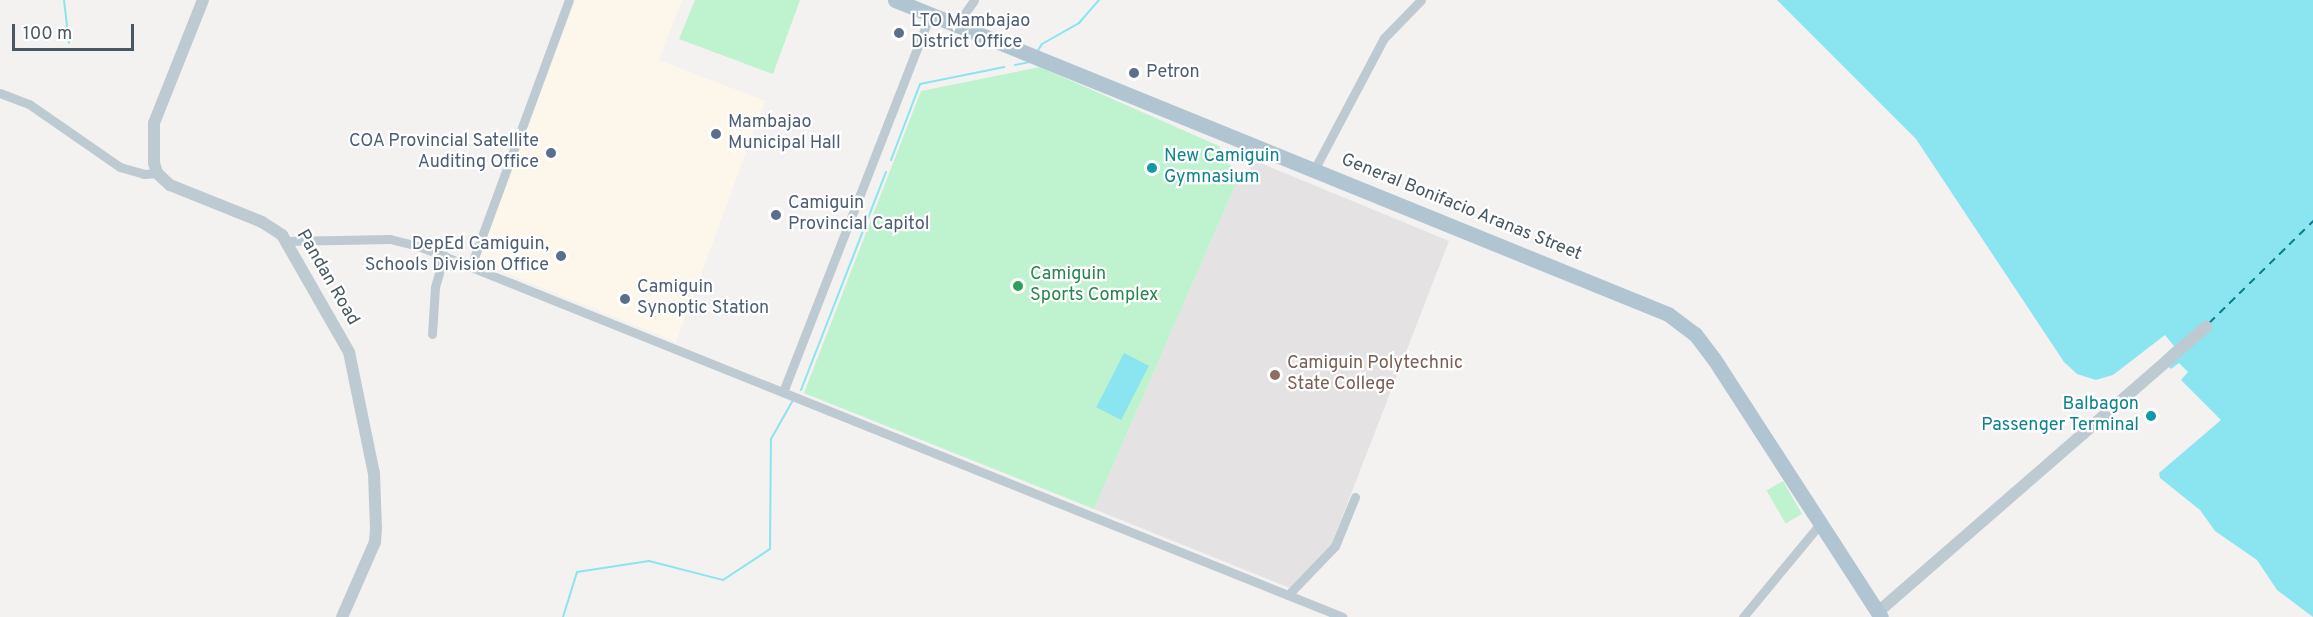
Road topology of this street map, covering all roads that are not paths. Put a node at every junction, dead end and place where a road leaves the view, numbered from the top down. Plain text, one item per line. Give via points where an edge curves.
1 (203, 0) edge
2 (570, 0) edge
3 (895, 0) edge
4 (975, 0) edge
5 (1421, 0) edge
6 (931, 13) junction
7 (958, 23) junction
8 (0, 93) edge
9 (1314, 170) junction
10 (157, 173) junction
11 (287, 241) junction
12 (444, 255) junction
13 (471, 266) junction
14 (2206, 327) dead end
15 (432, 334) dead end
16 (783, 392) junction
17 (1355, 497) dead end
18 (1819, 525) junction
19 (1288, 595) junction
20 (1880, 615) edge
21 (342, 617) edge
22 (1343, 617) edge
23 (1743, 617) edge

1 - 10 street via 154,123 152,150
2 - 13 street
3 - 6 main road, General Bonifacio Aranas Street
4 - 7 street
5 - 9 street via 1384,38
6 - 7 main road, General Bonifacio Aranas Street
6 - 16 street
7 - 9 main road, General Bonifacio Aranas Street
8 - 10 street via 29,104 120,167 144,174
9 - 18 main road, General Bonifacio Aranas Street via 1653,306 1682,323 1714,359
10 - 11 street, Pandan Road via 170,185 262,222
11 - 12 street via 390,239
11 - 21 street, Pandan Road via 349,352 374,474 375,542
12 - 13 street
12 - 15 street via 435,287
13 - 16 street
14 - 20 street
16 - 19 street
17 - 19 street via 1335,546
18 - 20 main road, General Bonifacio Aranas Street
18 - 23 street
19 - 22 street

